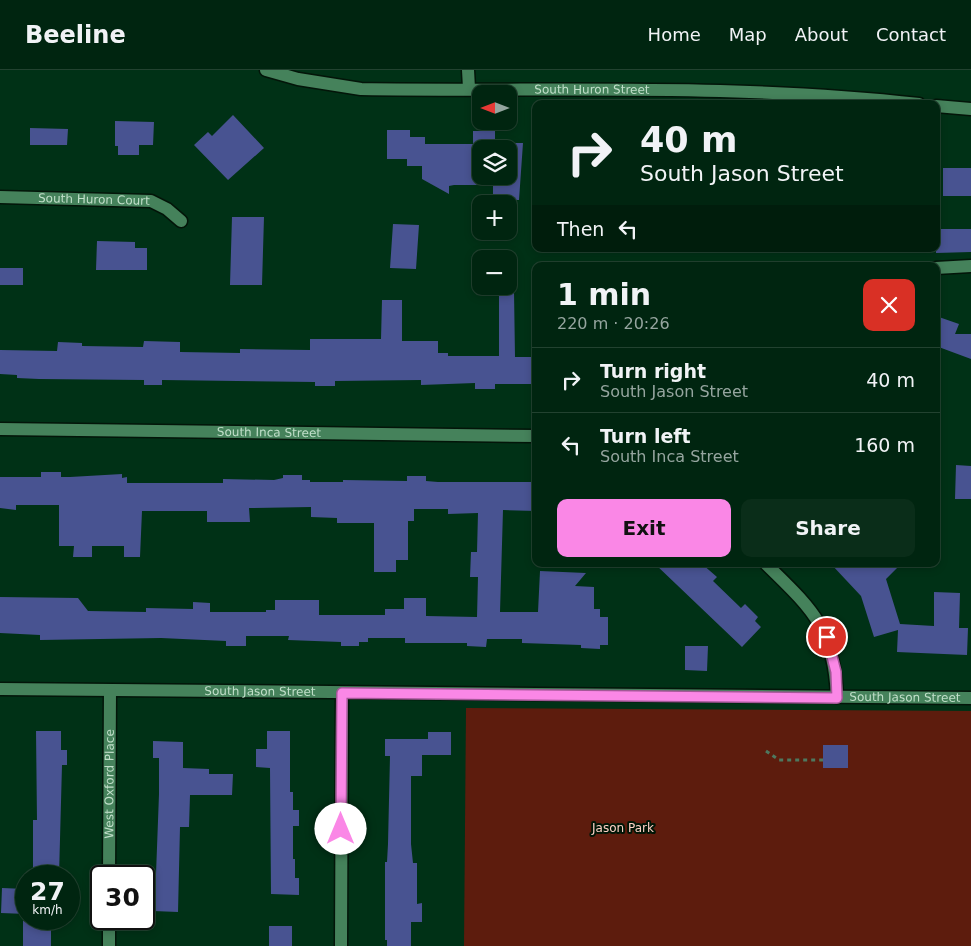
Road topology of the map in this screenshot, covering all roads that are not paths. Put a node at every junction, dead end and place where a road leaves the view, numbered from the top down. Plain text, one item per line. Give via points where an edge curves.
1 (266, 70) edge
2 (468, 70) edge
3 (469, 88) junction
4 (877, 100) edge
5 (940, 106) edge
6 (971, 110) edge
7 (0, 197) edge
8 (181, 221) dead end
9 (971, 266) edge
10 (940, 268) edge
11 (0, 429) edge
12 (532, 436) edge
13 (769, 567) edge
14 (0, 689) edge
15 (110, 691) junction
16 (342, 693) junction
17 (837, 698) junction
18 (971, 698) edge
19 (109, 865) edge
20 (109, 930) edge
21 (109, 946) edge
22 (341, 946) edge

1 - 3 street, South Huron Street via 361,90
2 - 3 street
3 - 4 street, South Huron Street via 804,93
5 - 6 street
7 - 8 street, South Huron Court via 151,201 167,208
9 - 10 street
11 - 12 street, South Inca Street
13 - 17 street via 804,600 819,621 833,653
14 - 15 street, South Jason Street
15 - 16 street, South Jason Street
15 - 19 street, West Oxford Place
16 - 17 street, South Jason Street
16 - 22 street
17 - 18 street, South Jason Street
20 - 21 street

